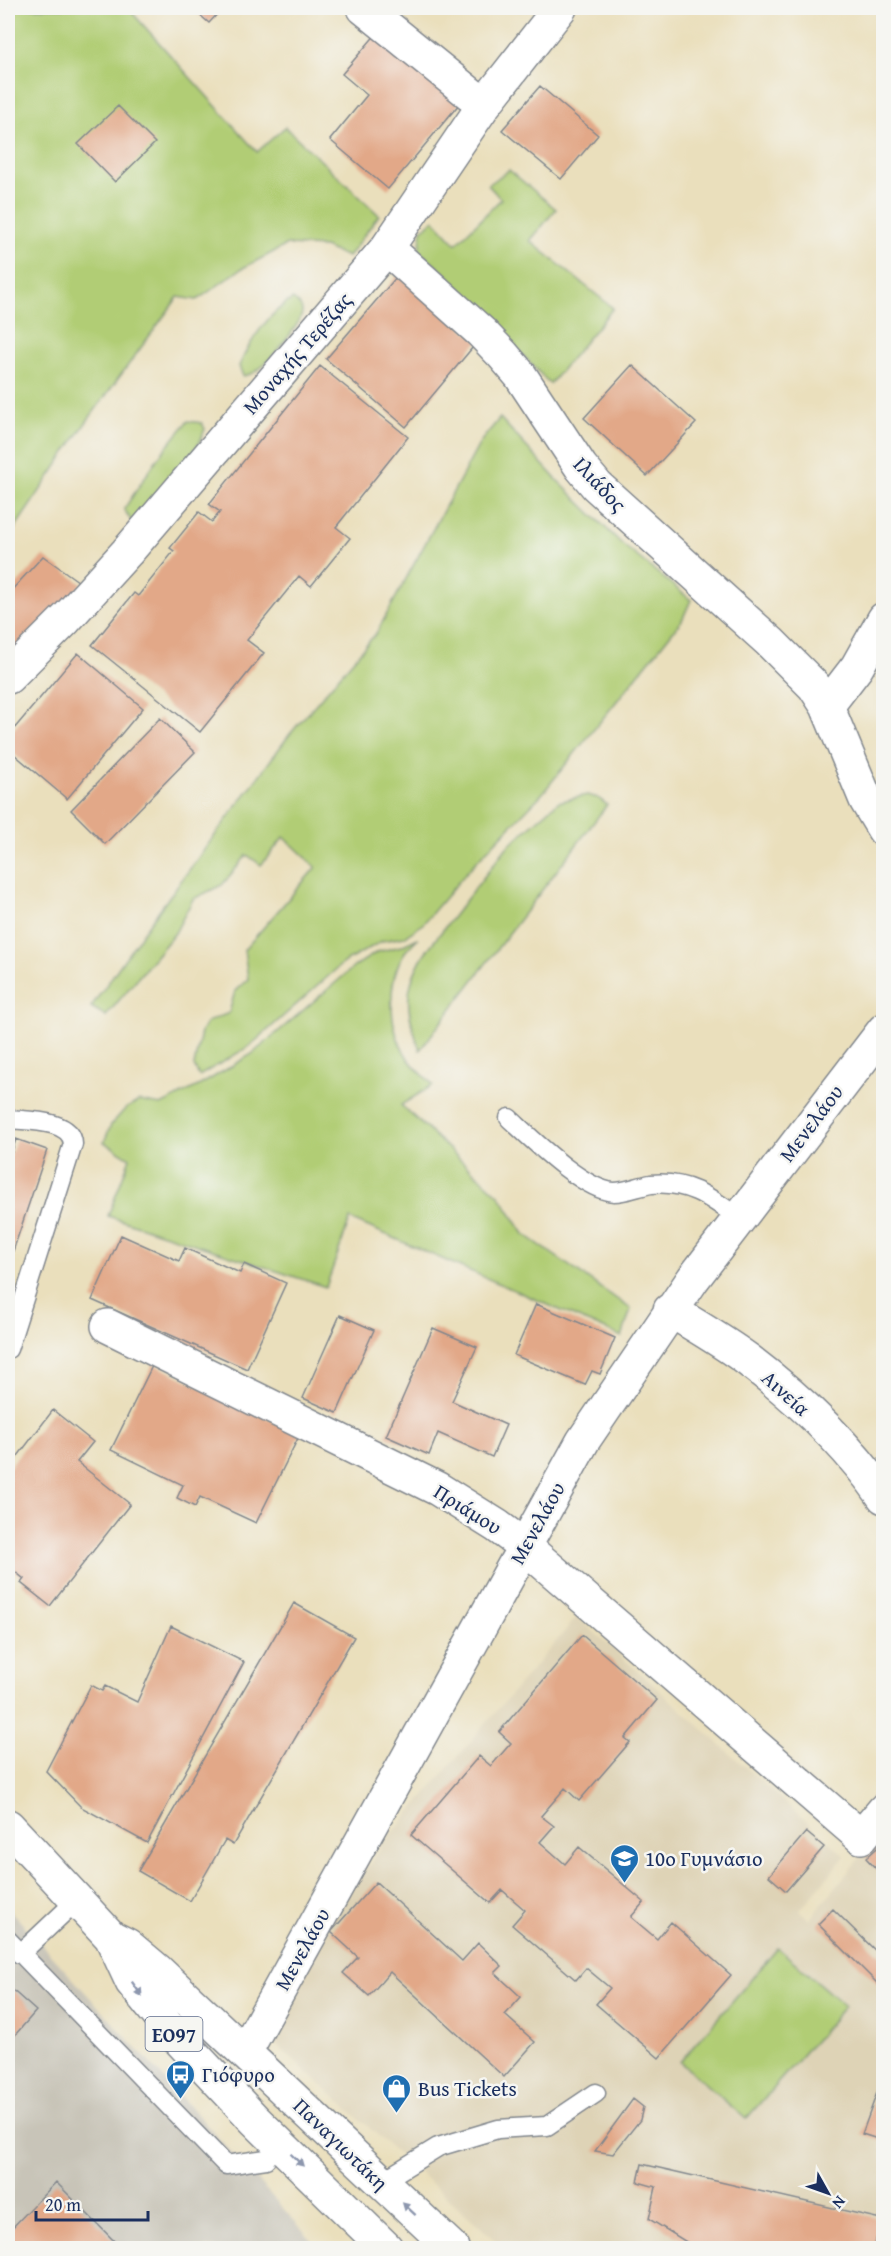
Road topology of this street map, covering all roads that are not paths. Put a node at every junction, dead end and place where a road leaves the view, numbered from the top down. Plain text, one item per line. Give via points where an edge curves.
1 (364, 8) edge
2 (560, 8) edge
3 (484, 105) junction
4 (387, 248) junction
5 (884, 619) edge
6 (8, 677) edge
7 (827, 706) junction
8 (884, 830) edge
9 (884, 1030) edge
10 (509, 1118) dead end
11 (8, 1119) edge
12 (739, 1218) junction
13 (670, 1310) junction
14 (108, 1326) dead end
15 (8, 1349) edge
16 (884, 1497) edge
17 (524, 1546) junction
18 (884, 1810) edge
19 (8, 1826) edge
20 (76, 1901) junction
21 (111, 1937) junction
22 (14, 1947) edge
23 (245, 2052) junction
24 (596, 2093) dead end
25 (266, 2159) dead end
26 (381, 2182) junction
27 (355, 2218) junction
28 (373, 2248) edge
29 (386, 2248) edge
30 (452, 2248) edge

1 - 3 street
2 - 3 street, Μοναχής Τερέζας
3 - 4 street, Μοναχής Τερέζας
4 - 6 street, Μοναχής Τερέζας via 127,552
4 - 7 street, Ιλιάδος via 503,355 597,486 796,667
5 - 7 street via 857,667
7 - 8 street, Ιλιάδος via 866,800
9 - 12 street, Μενελάου
10 - 12 lane via 554,1158 598,1187 615,1192 652,1184 687,1186
11 - 15 lane via 64,1128 73,1139
12 - 13 street, Μενελάου
13 - 16 street, Αινεία via 747,1359 788,1394 840,1444
13 - 17 street, Μενελάου via 583,1441
14 - 17 street, Πριάμου via 408,1473
17 - 18 street, Πριάμου via 861,1837
17 - 23 street, Μενελάου
19 - 20 street, ΕΟ97
20 - 21 street, ΕΟ97
20 - 22 lane
21 - 23 street, Παναγιωτάκη / ΕΟ97 via 143,1957
21 -> 27 street, Παναγιωτάκη / ΕΟ97 via 132,1982 174,2034
22 - 25 lane via 226,2164
23 - 26 street, Παναγιωτάκη / ΕΟ97
24 - 26 lane via 547,2127 498,2129 438,2147
30 -> 26 street, Παναγιωτάκη / ΕΟ97
27 - 28 street
27 - 29 street, Παναγιωτάκη / ΕΟ97

